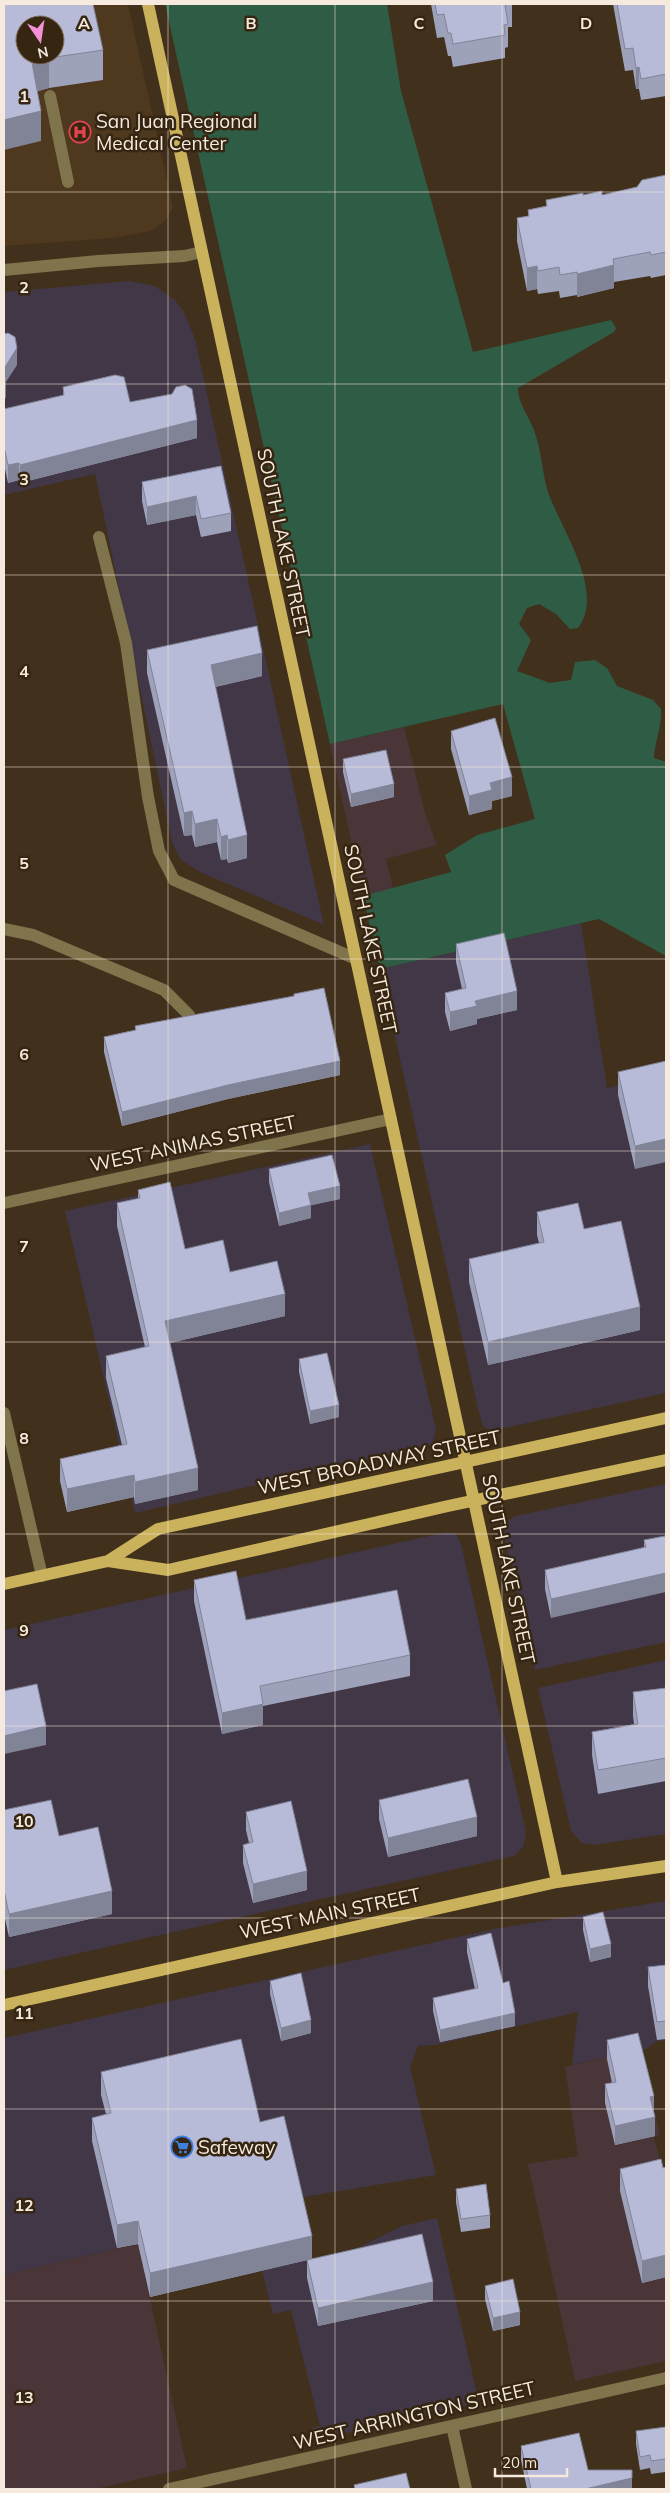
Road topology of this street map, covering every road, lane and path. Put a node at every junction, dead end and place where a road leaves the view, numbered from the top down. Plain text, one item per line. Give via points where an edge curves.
1 (148, 4) edge
2 (50, 96) dead end
3 (68, 182) dead end
4 (202, 252) junction
5 (4, 270) edge
6 (99, 537) dead end
7 (4, 928) edge
8 (356, 959) junction
9 (189, 1015) edge
10 (391, 1119) junction
11 (4, 1203) edge
12 (4, 1413) edge
13 (666, 1418) edge
14 (666, 1460) edge
15 (466, 1463) junction
16 (476, 1500) junction
17 (108, 1561) junction
18 (42, 1576) junction
19 (4, 1584) edge
20 (666, 1866) edge
21 (557, 1882) junction
22 (4, 2005) edge
23 (666, 2378) edge
24 (452, 2426) junction
25 (169, 2489) edge
26 (466, 2489) edge

1 - 4 main road, SOUTH LAKE STREET
2 - 3 street
4 - 5 street
4 - 8 main road, SOUTH LAKE STREET
6 - 8 street via 126,643 148,797 159,850 174,880
7 - 9 street via 34,935 164,990
8 - 10 main road, SOUTH LAKE STREET
10 - 11 street, WEST ANIMAS STREET
10 - 15 main road, SOUTH LAKE STREET
12 - 18 street
13 - 15 main road, WEST BROADWAY STREET
14 - 16 main road, WEST BROADWAY STREET
15 - 16 main road, SOUTH LAKE STREET
15 - 17 main road, WEST BROADWAY STREET via 158,1529
16 - 17 main road, WEST BROADWAY STREET via 168,1570
16 - 21 main road, SOUTH LAKE STREET
17 - 18 main road, WEST BROADWAY STREET
18 - 19 main road, WEST BROADWAY STREET
20 - 21 main road, WEST MAIN STREET
21 - 22 main road, WEST MAIN STREET
23 - 24 street, WEST ARRINGTON STREET
24 - 25 street, WEST ARRINGTON STREET
24 - 26 street

